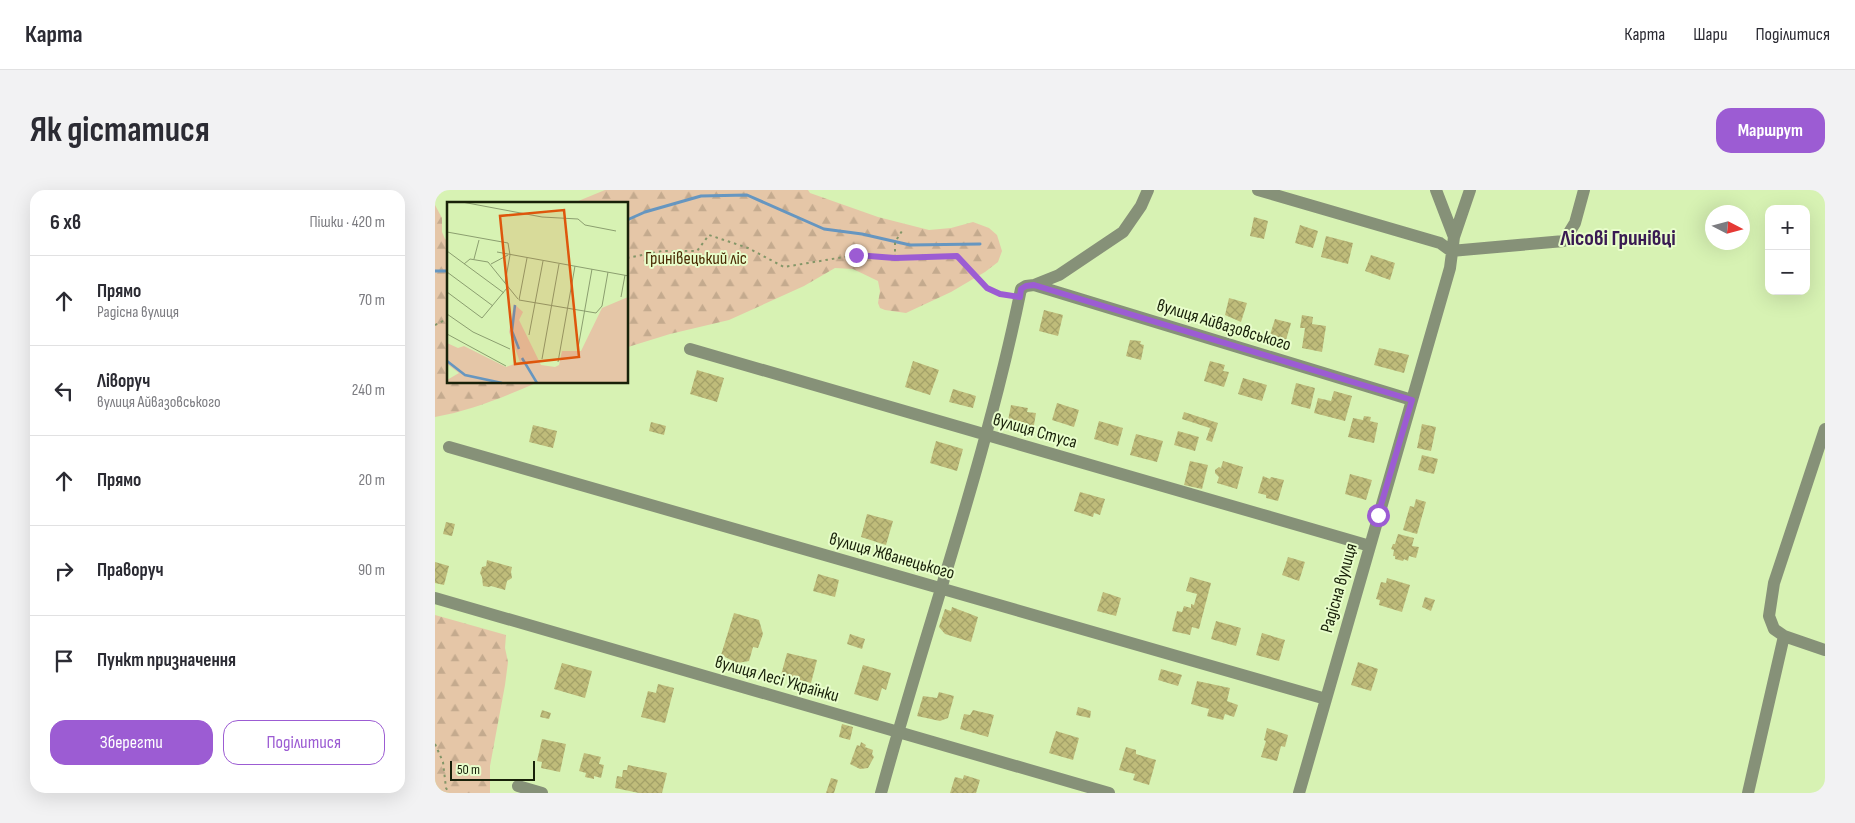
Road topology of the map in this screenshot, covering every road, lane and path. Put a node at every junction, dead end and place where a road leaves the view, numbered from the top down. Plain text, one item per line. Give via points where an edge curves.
1 (1148, 190) edge
2 (1258, 190) edge
3 (1436, 190) edge
4 (1470, 190) edge
5 (1584, 190) edge
6 (902, 230) dead end
7 (1454, 237) junction
8 (1451, 251) junction
9 (629, 258) edge
10 (895, 258) junction
11 (1030, 285) junction
12 (1020, 297) junction
13 (447, 319) edge
14 (435, 325) edge
15 (690, 349) dead end
16 (1412, 400) junction
17 (1825, 429) edge
18 (987, 435) junction
19 (449, 447) dead end
20 (1370, 546) junction
21 (941, 588) junction
22 (435, 598) edge
23 (1784, 636) junction
24 (1825, 650) edge
25 (1326, 699) junction
26 (897, 732) junction
27 (435, 744) edge
28 (518, 786) dead end
29 (449, 793) edge
30 (542, 793) edge
31 (881, 793) edge
32 (1109, 793) edge
33 (1299, 793) edge
34 (1748, 793) edge

1 - 11 street via 1123,232 1059,275
2 - 8 street via 1440,243
3 - 7 street
4 - 7 street, Радісна вулиця
5 - 8 street via 1575,223 1564,241
6 - 10 path via 895,242
7 - 8 street, Радісна вулиця
8 - 16 street, Радісна вулиця via 1450,268
9 - 10 path via 662,251 697,251 709,235 748,248 784,267 856,255
10 - 12 path via 957,256 987,288
11 - 12 street via 1021,289
11 - 16 street, вулиця Айвазовського
12 - 18 street
13 - 14 path
15 - 18 street, вулиця Стуса
16 - 20 street, Радісна вулиця
17 - 23 street via 1774,583 1769,616 1774,629
18 - 20 street, вулиця Стуса
18 - 21 street
19 - 21 street, вулиця Жванецького
20 - 25 street, Радісна вулиця
21 - 25 street, вулиця Жванецького
21 - 26 street
22 - 26 street, вулиця Лесі Українки
23 - 24 street
23 - 34 street
25 - 33 street, Радісна вулиця
26 - 31 street
26 - 32 street, вулиця Лесі Українки
27 - 29 path via 443,762
28 - 30 street

